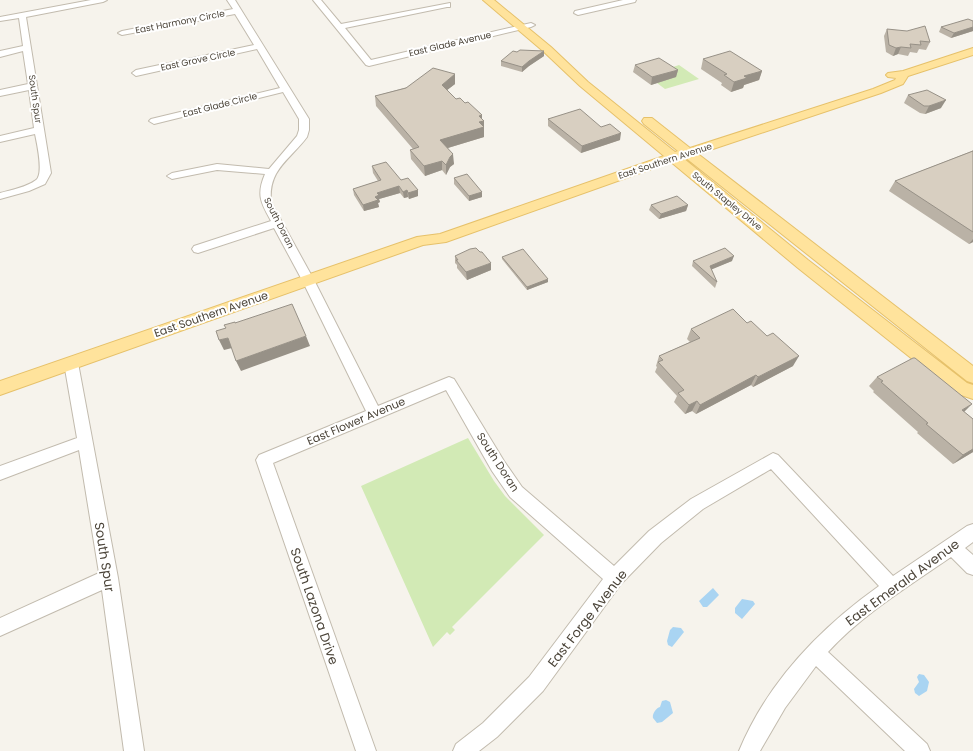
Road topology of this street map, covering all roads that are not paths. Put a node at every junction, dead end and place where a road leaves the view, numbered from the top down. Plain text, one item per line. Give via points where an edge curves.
1 (103, 0) edge
2 (231, 0) edge
3 (317, 0) edge
4 (488, 0) edge
5 (500, 0) edge
6 (632, 0) edge
7 (447, 5) dead end
8 (238, 11) junction
9 (578, 13) dead end
10 (22, 15) junction
11 (0, 19) edge
12 (526, 26) junction
13 (340, 28) junction
14 (122, 33) dead end
15 (259, 46) junction
16 (27, 48) junction
17 (973, 51) edge
18 (0, 54) edge
19 (565, 65) junction
20 (588, 72) dead end
21 (136, 73) dead end
22 (904, 74) junction
23 (880, 77) dead end
24 (598, 80) dead end
25 (858, 85) dead end
26 (33, 86) junction
27 (286, 89) junction
28 (0, 93) edge
29 (807, 102) dead end
30 (784, 109) dead end
31 (820, 110) junction
32 (641, 115) dead end
33 (154, 121) dead end
34 (776, 124) junction
35 (39, 130) junction
36 (0, 139) edge
37 (678, 144) junction
38 (668, 153) junction
39 (688, 153) junction
40 (270, 172) junction
41 (172, 176) dead end
42 (0, 196) edge
43 (510, 202) junction
44 (278, 223) junction
45 (465, 230) junction
46 (767, 234) junction
47 (422, 240) junction
48 (198, 249) dead end
49 (820, 257) junction
50 (802, 264) junction
51 (308, 280) junction
52 (859, 288) junction
53 (869, 316) junction
54 (940, 349) junction
55 (71, 363) junction
56 (973, 376) edge
57 (449, 383) joint
58 (0, 388) edge
59 (973, 392) edge
60 (375, 414) junction
61 (85, 441) junction
62 (264, 460) joint
63 (0, 473) edge
64 (973, 532) edge
65 (952, 547) junction
66 (973, 567) edge
67 (108, 578) junction
68 (615, 578) junction
69 (892, 587) junction
70 (0, 627) edge
71 (815, 652) junction
72 (134, 751) edge
73 (366, 751) edge
74 (463, 751) edge
75 (750, 751) edge
76 (920, 751) edge

1 - 10 street
2 - 8 street, South Doran
3 - 13 street
4 - 12 main road, South Stapley Drive
5 - 12 main road, South Stapley Drive
6 - 9 street
7 - 13 street
8 - 14 street, East Harmony Circle
8 - 15 street, South Doran
10 - 11 street
10 - 16 street, South Spur
12 - 13 street, East Glade Avenue via 369,63
12 - 19 main road, South Stapley Drive
12 - 20 main road, South Stapley Drive
15 - 21 street, East Grove Circle
15 - 27 street, South Doran
16 - 18 street
16 - 26 street, South Spur
17 - 22 main road, East Southern Avenue
19 - 24 main road via 570,65 586,77
19 - 38 main road, South Stapley Drive via 584,84
22 - 23 main road, East Southern Avenue
22 - 31 main road, East Southern Avenue via 898,82 877,91
25 - 31 main road via 853,91 816,104
26 - 28 street
26 - 35 street, South Spur
27 - 33 street, East Glade Circle
27 - 40 street, South Doran via 302,114 304,130 296,145
29 - 34 main road via 808,105 804,108 781,116
30 - 37 main road, East Southern Avenue
31 - 34 main road, East Southern Avenue
32 - 37 main road, South Stapley Drive
34 - 39 main road, East Southern Avenue
35 - 36 street
35 - 42 street, South Spur via 46,173 41,182
37 - 38 main road, East Southern Avenue
37 - 39 main road, South Stapley Drive
38 - 39 main road, East Southern Avenue
38 - 43 main road, East Southern Avenue
38 - 45 main road, East Southern Avenue
38 - 46 main road, South Stapley Drive
39 - 49 main road, South Stapley Drive
40 - 41 street via 217,167
40 - 44 street, South Doran via 264,193
43 - 45 main road via 509,207 473,223
43 - 47 main road, East Southern Avenue via 429,231
44 - 48 street
44 - 51 street, South Doran
45 - 47 main road, East Southern Avenue via 440,239
46 - 49 main road via 786,242 806,256
46 - 50 main road, South Stapley Drive
47 - 51 main road, East Southern Avenue
49 - 52 main road, South Stapley Drive
50 - 52 main road via 807,262 819,266 838,281
50 - 53 main road, South Stapley Drive
51 - 55 main road, East Southern Avenue
51 - 60 street, South Doran
52 - 54 main road, South Stapley Drive
53 - 54 main road via 892,325 932,353
53 - 59 main road, South Stapley Drive via 961,388
54 - 56 main road, South Stapley Drive
55 - 58 main road, East Southern Avenue
55 - 61 street, South Spur
57 - 60 street, East Flower Avenue
57 - 68 street, South Doran via 516,492
60 - 62 street, East Flower Avenue
61 - 63 street
61 - 67 street, South Spur
62 - 73 street, South Lazona Drive
64 - 65 street, East Emerald Avenue
65 - 66 street
65 - 69 street, East Emerald Avenue
67 - 70 street
67 - 72 street, South Spur
68 - 69 street, East Forge Avenue via 655,538 697,504 773,460
68 - 74 street, East Forge Avenue via 536,684 496,726
69 - 71 street, East Emerald Avenue via 840,627
71 - 75 street, East Emerald Avenue via 776,704
71 - 76 street

